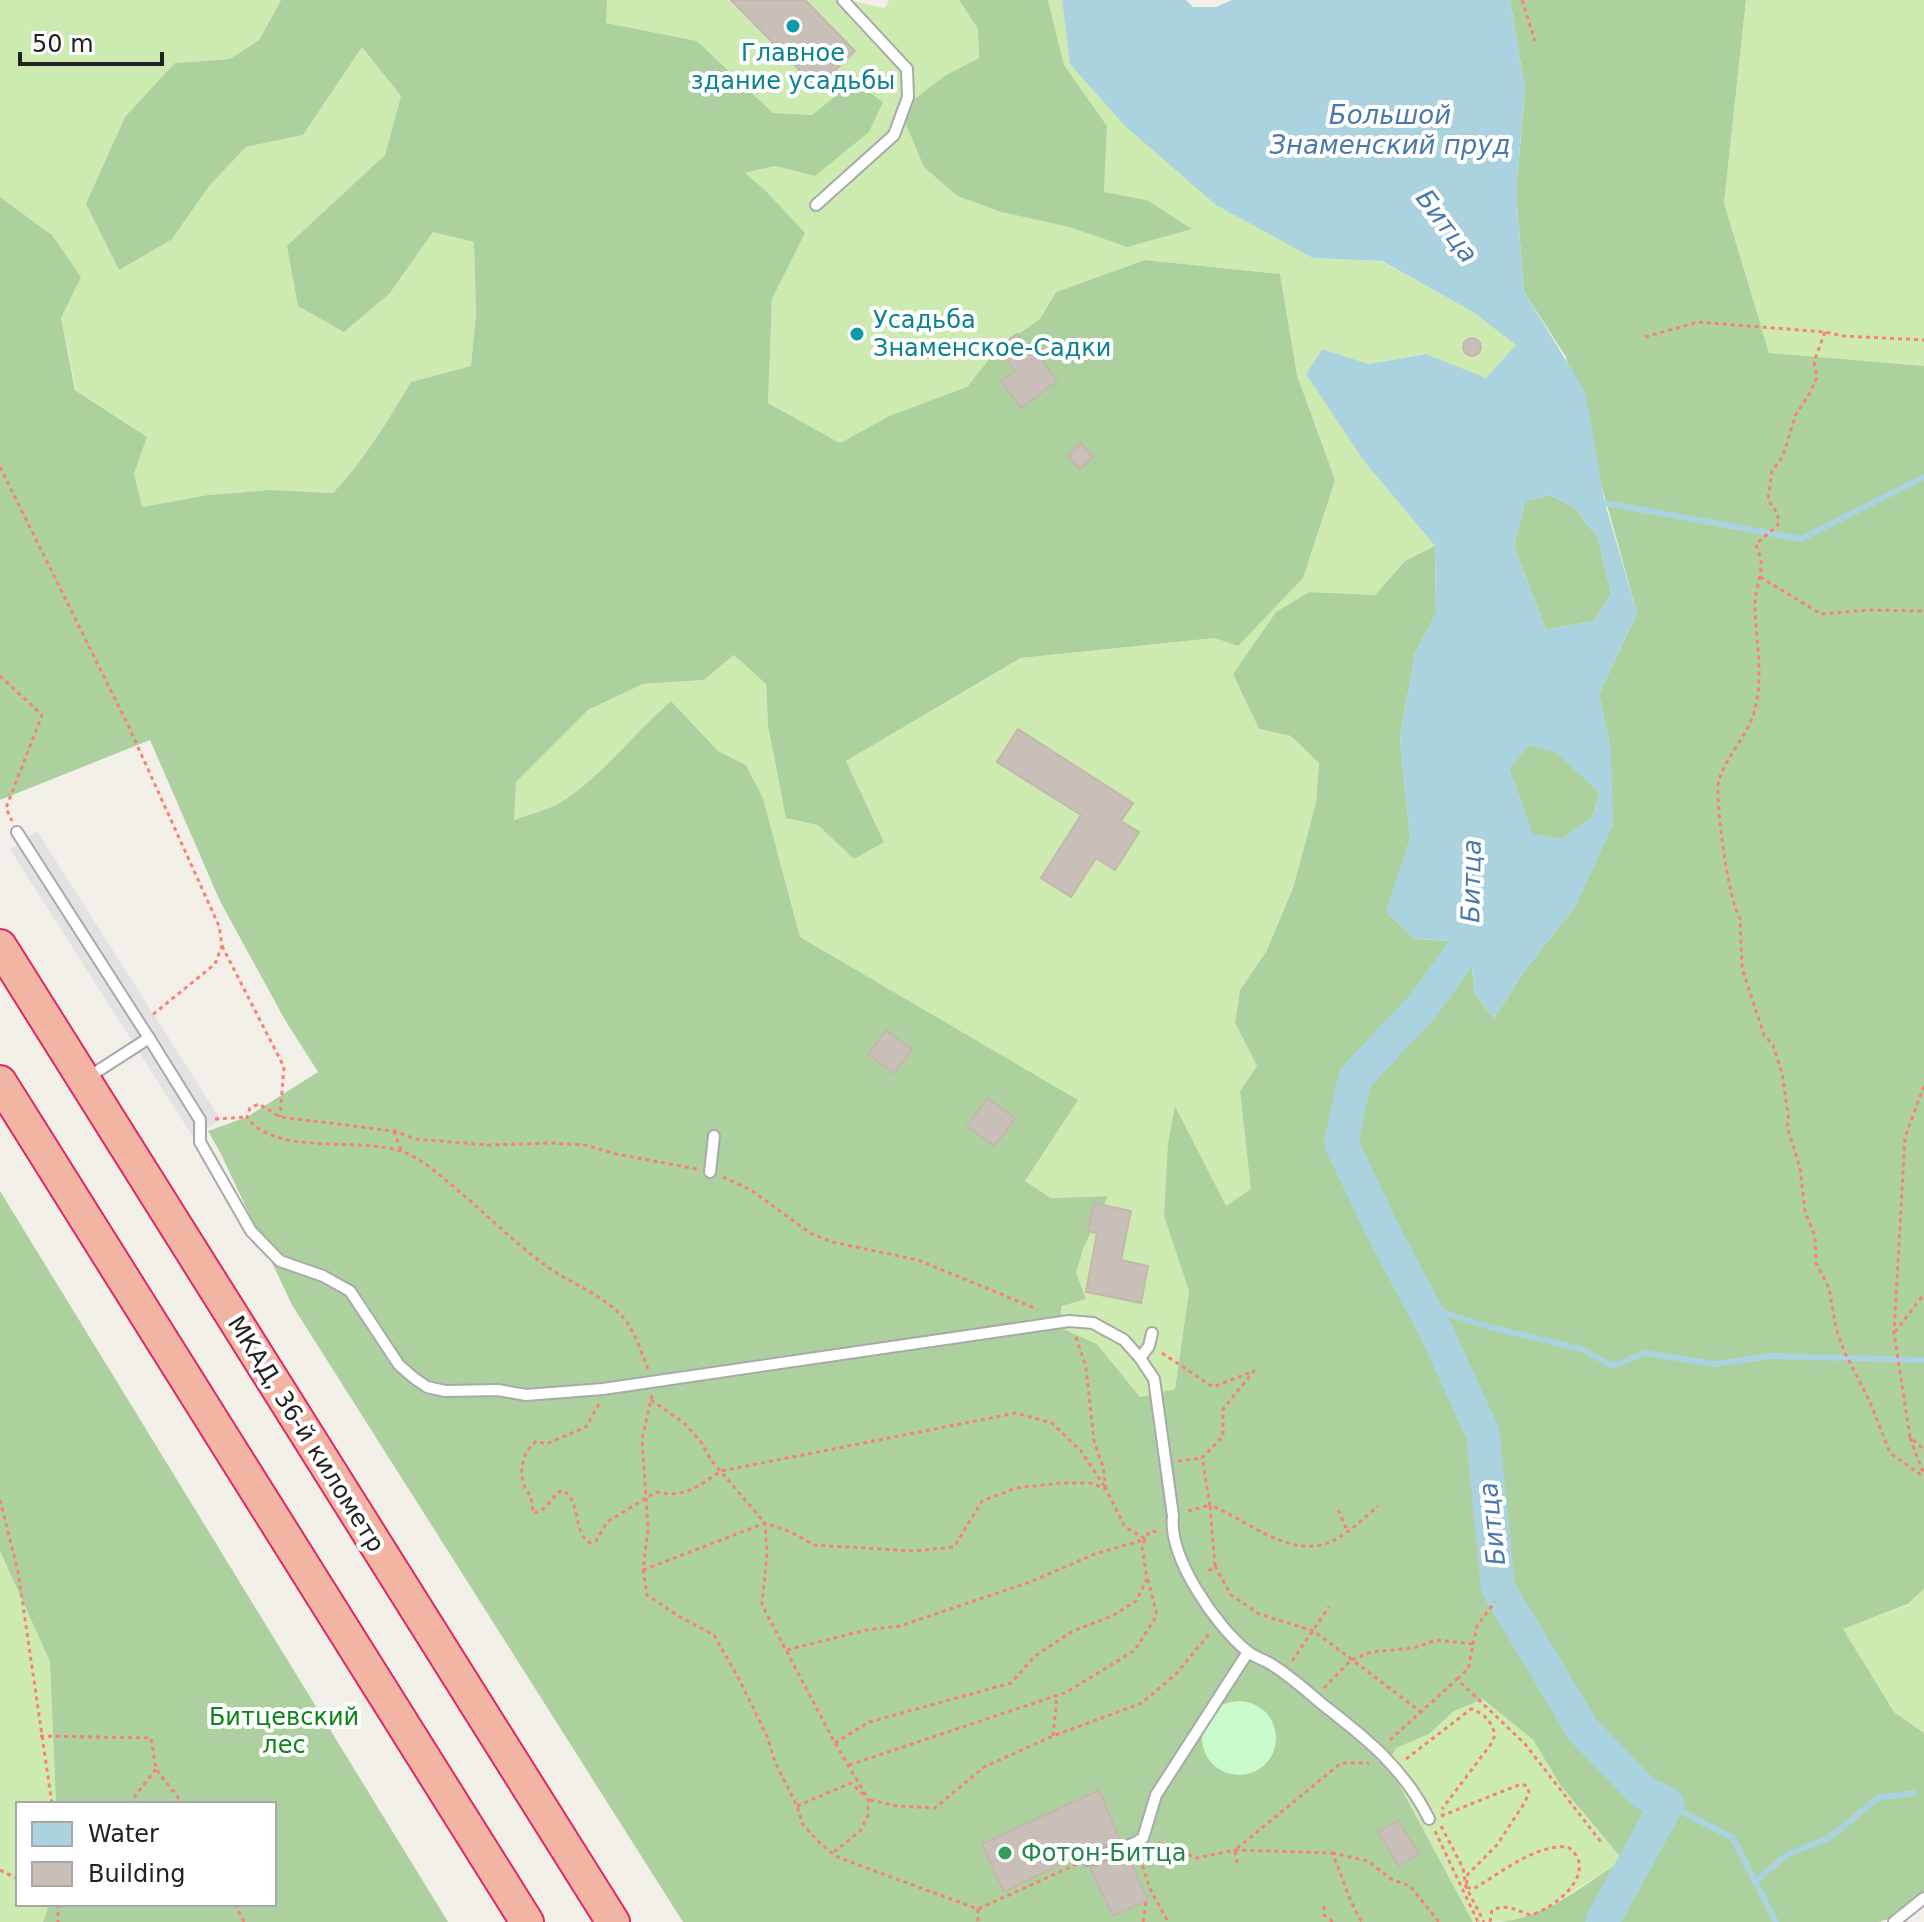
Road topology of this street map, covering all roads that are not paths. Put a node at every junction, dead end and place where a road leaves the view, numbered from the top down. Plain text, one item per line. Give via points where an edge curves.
1 (843, 0) edge
2 (816, 205) dead end
3 (17, 832) road end
4 (0, 946) edge
5 (149, 1038) junction
6 (84, 1080) junction
7 (0, 1082) edge
8 (714, 1136) dead end
9 (710, 1172) road end
10 (1152, 1333) dead end
11 (1140, 1358) junction
12 (1248, 1652) junction
13 (1432, 1818) road end
14 (1088, 1860) road end
15 (1924, 1898) edge
16 (527, 1922) edge
17 (613, 1922) edge
18 (1894, 1922) edge

1 - 2 lane via 907,69 908,97 894,135
3 - 5 lane
4 - 6 highway, МКАД, 36-й километр
5 - 6 lane
5 - 11 lane via 200,1120 200,1142 259,1241 280,1261 350,1291 399,1365 427,1387 526,1395 603,1389 1069,1321 1093,1323 1124,1340
6 - 17 highway, МКАД, 36-й километр
7 - 16 highway
8 - 9 lane
10 - 11 lane
11 - 12 lane via 1154,1379 1174,1541 1193,1582
12 - 13 lane via 1276,1667 1397,1764
12 - 14 lane via 1156,1795 1139,1840
15 - 18 lane

